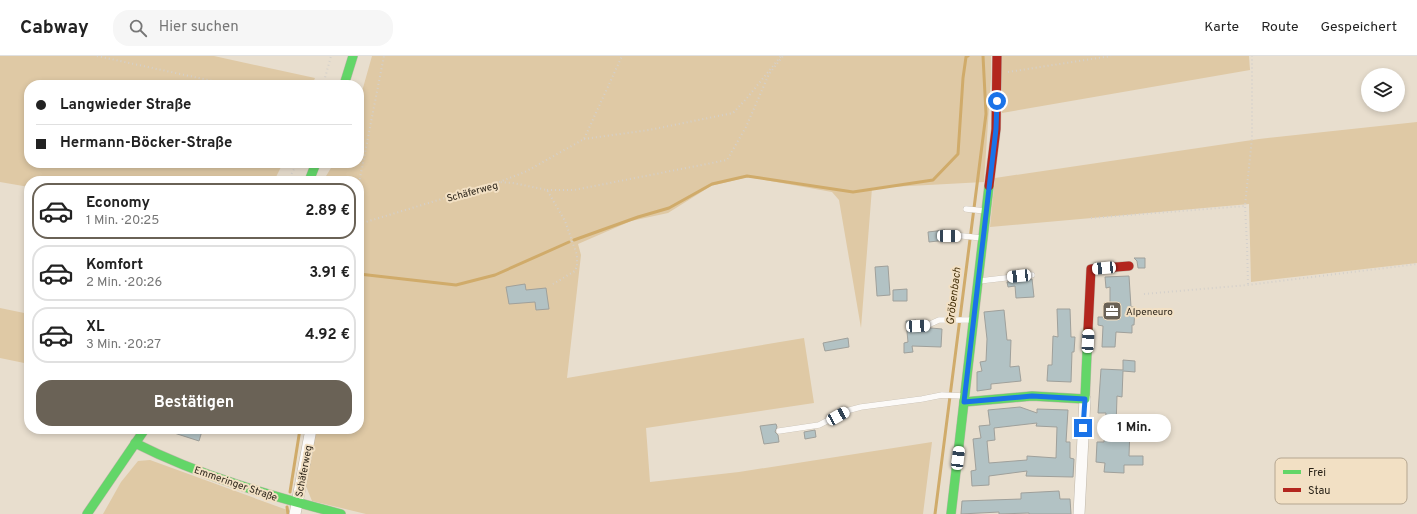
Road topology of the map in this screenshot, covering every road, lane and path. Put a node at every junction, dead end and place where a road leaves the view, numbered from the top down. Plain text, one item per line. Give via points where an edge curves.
1 (98, 56) edge
2 (331, 56) edge
3 (353, 56) edge
4 (384, 56) edge
5 (622, 56) edge
6 (782, 56) edge
7 (997, 56) edge
8 (1111, 56) edge
9 (1252, 56) edge
10 (997, 74) junction
11 (208, 80) edge
12 (324, 80) edge
13 (346, 80) edge
14 (584, 139) junction
15 (364, 158) edge
16 (498, 182) junction
17 (547, 190) junction
18 (1245, 206) junction
19 (966, 209) dead end
20 (984, 211) junction
21 (1090, 218) dead end
22 (364, 222) edge
23 (949, 236) dead end
24 (979, 238) junction
25 (1417, 264) edge
26 (1129, 266) dead end
27 (1032, 275) dead end
28 (979, 281) junction
29 (554, 284) dead end
30 (1248, 285) junction
31 (1144, 294) dead end
32 (974, 320) junction
33 (918, 326) dead end
34 (962, 398) junction
35 (1085, 399) junction
36 (778, 431) dead end
37 (141, 434) edge
38 (310, 434) edge
39 (135, 443) junction
40 (296, 509) edge
41 (87, 514) edge
42 (341, 514) edge
43 (951, 514) edge
44 (1079, 514) edge

1 - 11 path
2 - 12 path
3 - 13 street
4 - 15 path
5 - 14 path
6 - 14 path via 733,113 650,130
6 - 17 path, Schäferweg via 769,74 746,127 727,160 574,190
7 - 10 street
8 - 10 path
9 - 18 path via 1252,138
10 - 20 street via 996,129
14 - 16 path via 525,172
16 - 17 path, Schäferweg
16 - 22 path, Schäferweg
17 - 29 path via 565,221 578,261 575,271
18 - 21 path
18 - 30 path
19 - 20 lane
20 - 24 street
23 - 24 lane
24 - 28 street
25 - 30 path
26 - 35 street via 1091,269
27 - 28 lane
28 - 32 street
30 - 31 path
32 - 33 lane via 938,320
32 - 34 street
34 - 35 street via 1032,396
34 - 36 lane via 942,395 861,407 846,411 818,425
34 - 43 street
35 - 44 street
37 - 39 street
38 - 40 street, Schäferweg
39 - 40 street, Emmeringer Straße
39 - 41 street
40 - 42 street, Emmeringer Straße

